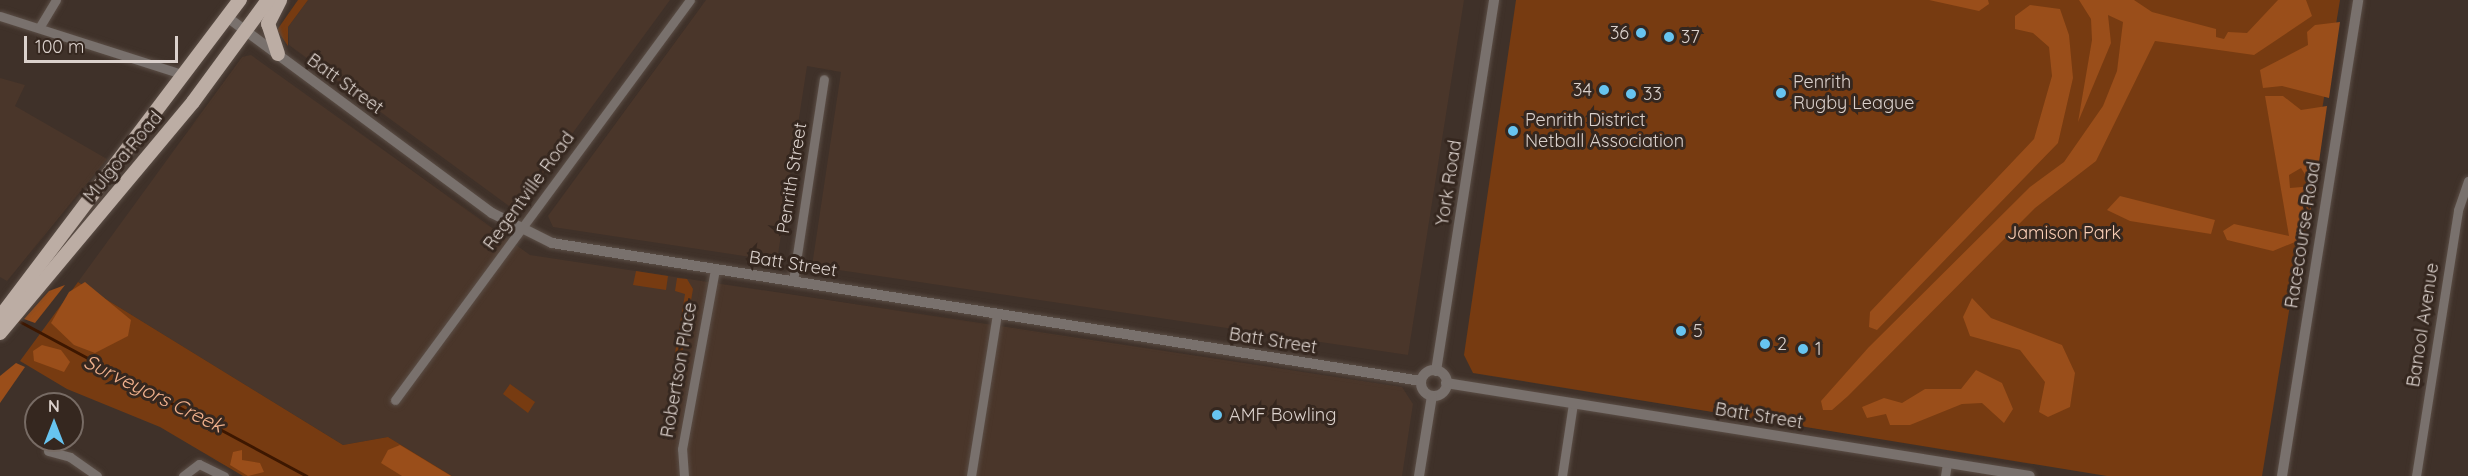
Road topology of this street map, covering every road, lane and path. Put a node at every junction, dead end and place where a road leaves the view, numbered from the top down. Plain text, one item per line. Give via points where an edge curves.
1 (56, 0) edge
2 (240, 0) edge
3 (268, 0) edge
4 (280, 0) edge
5 (690, 0) edge
6 (1494, 0) edge
7 (2358, 0) edge
8 (0, 16) edge
9 (227, 17) junction
10 (39, 28) junction
11 (246, 31) junction
12 (278, 54) junction
13 (185, 75) junction
14 (824, 79) dead end
15 (2468, 181) edge
16 (521, 231) junction
17 (715, 269) junction
18 (793, 281) junction
19 (15, 306) junction
20 (998, 313) junction
21 (2, 325) edge
22 (1436, 371) junction
23 (1421, 381) junction
24 (1446, 383) junction
25 (1432, 396) junction
26 (394, 400) dead end
27 (1573, 403) junction
28 (52, 452) edge
29 (1947, 462) junction
30 (97, 476) edge
31 (183, 476) edge
32 (224, 476) edge
33 (684, 476) edge
34 (971, 476) edge
35 (1419, 476) edge
36 (1562, 476) edge
37 (1945, 476) edge
38 (2030, 476) edge
39 (2282, 476) edge
40 (2415, 476) edge

1 - 10 street
2 - 9 main road, Mulgoa Road
3 - 11 main road, Mulgoa Road
4 - 12 main road via 268,24
5 - 16 street, Regentville Road
6 - 22 street, York Road
7 - 39 street, Racecourse Road
8 - 10 street
9 - 11 street, Batt Street
9 - 13 main road, Mulgoa Road
10 - 13 street
11 - 12 street, Batt Street
11 - 19 main road, Mulgoa Road
12 - 16 street, Batt Street
13 - 19 main road, Mulgoa Road
14 - 18 street, Penrith Street
15 - 40 street, Banool Avenue via 2458,210
16 - 17 street, Batt Street via 563,246
16 - 26 street, Regentville Road
17 - 18 street, Batt Street
17 - 33 street, Robertson Place via 682,449
18 - 20 street, Batt Street
19 - 21 main road, Mulgoa Road
20 - 23 street, Batt Street
20 - 34 street
22 - 23 street
22 - 24 street
23 - 25 street
24 - 25 street via 1442,393
24 - 27 street, Batt Street
25 - 35 street
27 - 29 street, Batt Street
27 - 36 street
28 - 30 street via 70,457
29 - 37 street
29 - 38 street, Batt Street
31 - 32 street via 199,464

